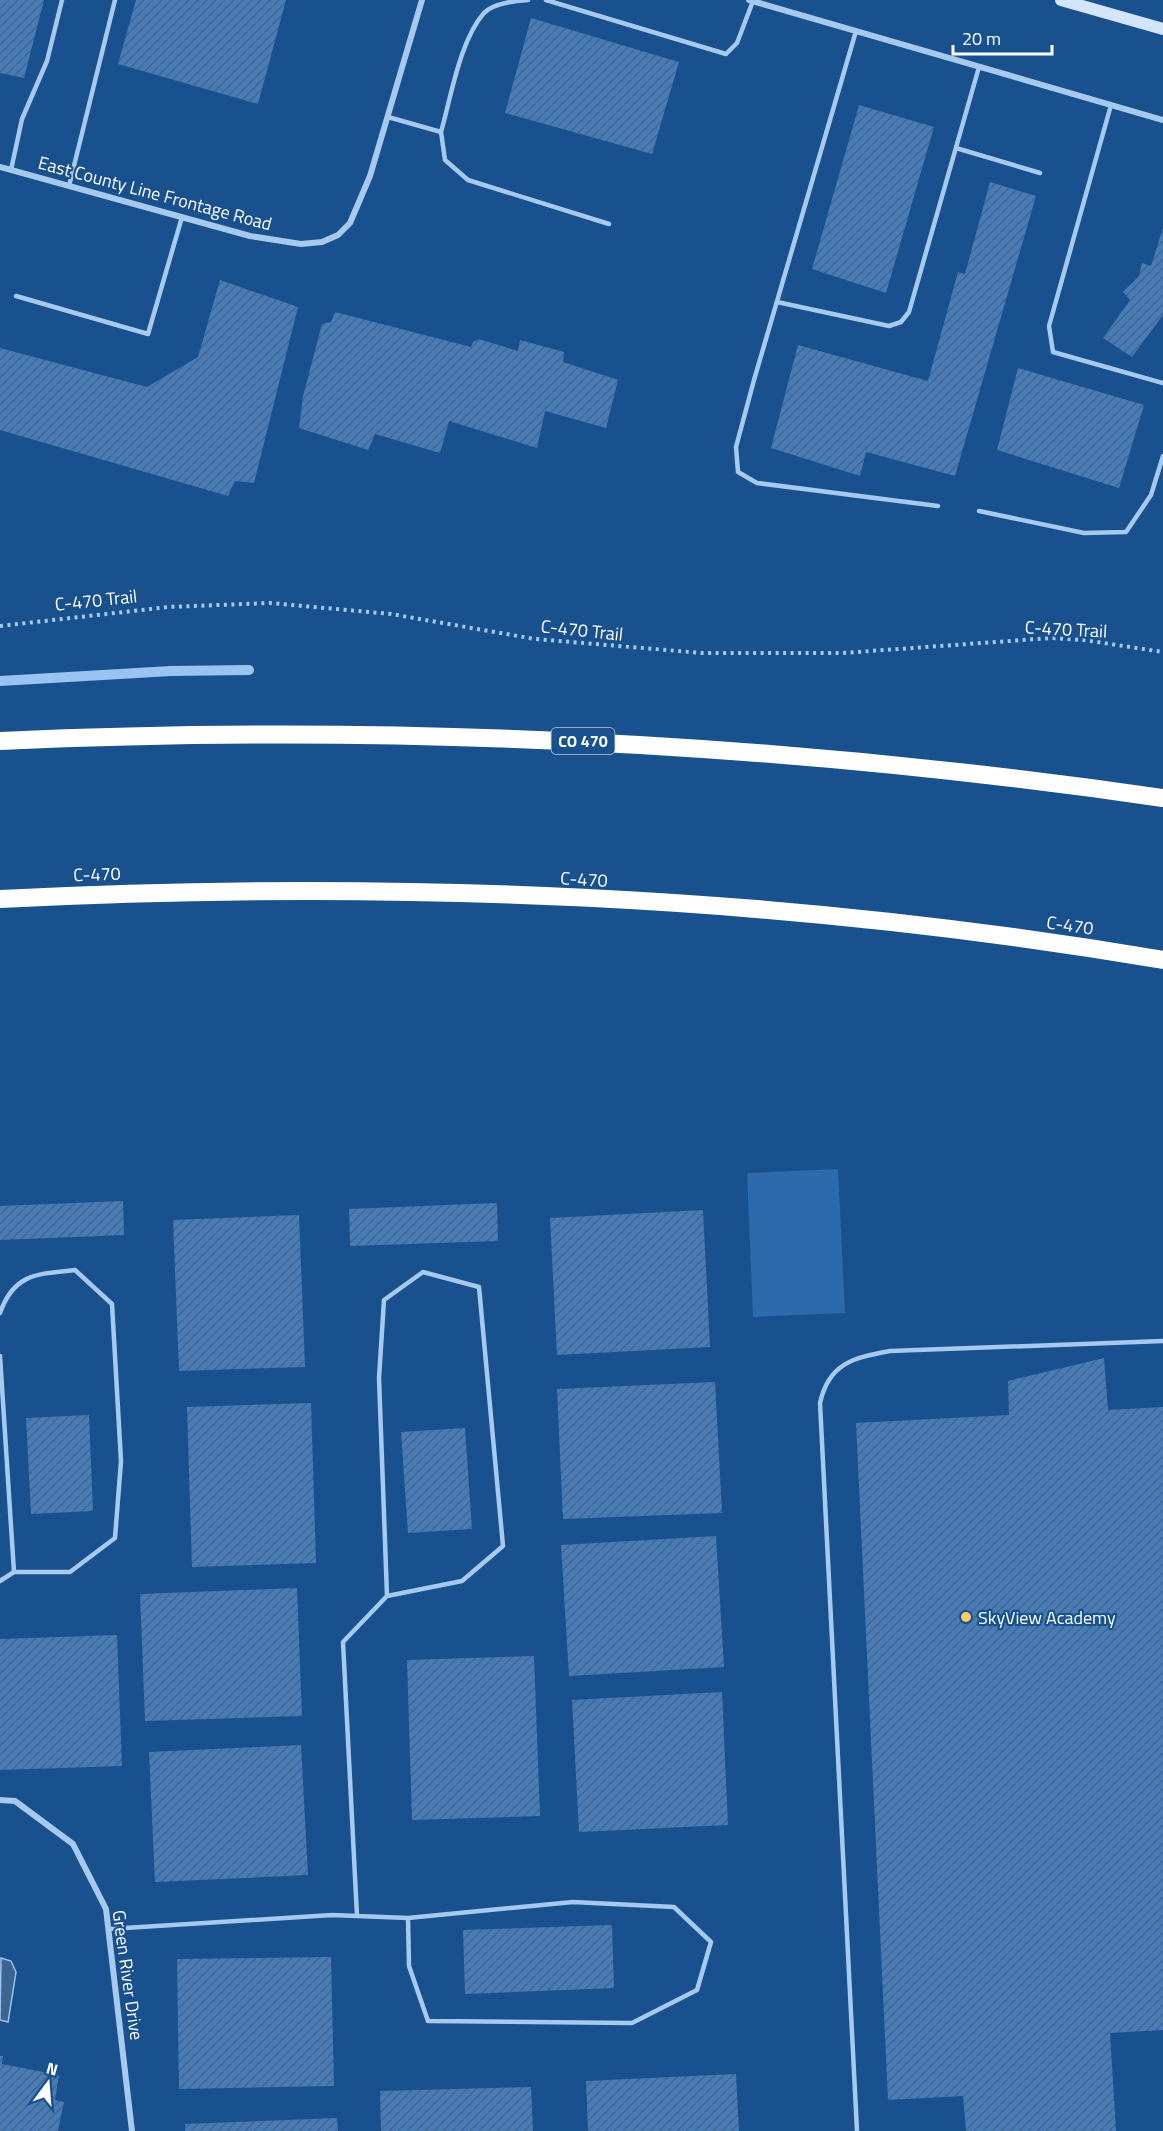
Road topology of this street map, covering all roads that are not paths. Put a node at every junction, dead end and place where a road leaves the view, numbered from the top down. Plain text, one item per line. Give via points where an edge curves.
1 (62, 0) edge
2 (115, 0) edge
3 (422, 0) edge
4 (528, 0) edge
5 (546, 0) edge
6 (751, 0) edge
7 (1061, 0) edge
8 (1163, 29) edge
9 (856, 31) junction
10 (979, 66) junction
11 (1111, 105) junction
12 (388, 117) junction
13 (1163, 120) edge
14 (441, 132) junction
15 (956, 148) junction
16 (0, 167) edge
17 (11, 170) junction
18 (1040, 173) dead end
19 (69, 186) junction
20 (182, 217) junction
21 (609, 224) dead end
22 (16, 296) dead end
23 (777, 302) junction
24 (1163, 383) edge
25 (1163, 456) edge
26 (938, 506) dead end
27 (979, 511) dead end
28 (0, 741) edge
29 (1163, 798) edge
30 (0, 900) edge
31 (1163, 960) edge
32 (0, 1313) edge
33 (1163, 1341) edge
34 (0, 1356) edge
35 (14, 1572) junction
36 (0, 1581) edge
37 (387, 1596) junction
38 (0, 1800) edge
39 (357, 1916) junction
40 (408, 1918) junction
41 (109, 1929) junction
42 (132, 2131) edge
43 (857, 2131) edge

1 - 17 lane via 47,61 22,119
2 - 19 lane
3 - 12 street, East County Line Frontage Road
4 - 14 lane via 510,1 485,12 469,38
5 - 6 lane via 726,54 737,43
6 - 9 street
7 - 8 main road
9 - 10 street
9 - 23 lane
10 - 11 street
10 - 15 lane
11 - 13 street
11 - 24 lane via 1049,326 1053,352
12 - 14 lane
12 - 20 street, East County Line Frontage Road via 370,176 350,223 338,235 322,242 301,244 250,236
14 - 21 lane via 445,160 468,180
15 - 18 lane
15 - 23 lane via 909,312 901,322 889,326
16 - 17 street, East County Line Frontage Road
17 - 19 street, East County Line Frontage Road
19 - 20 street, East County Line Frontage Road
20 - 22 lane via 148,334
23 - 26 lane via 736,447 738,472 757,483
25 - 27 lane via 1150,495 1126,532 1084,532
28 - 29 highway, CO 470 via 307,734 563,740 883,762
30 - 31 highway, C-470 via 294,892 586,900 911,926
32 - 35 lane via 7,1294 31,1275 75,1270 112,1304 117,1379 121,1461 115,1538 70,1572
33 - 43 lane via 890,1351 856,1357 839,1367 824,1386 820,1403
34 - 35 lane
35 - 36 lane
37 - 37 lane via 462,1581 503,1546 479,1287 423,1272 384,1300 379,1378
37 - 39 lane via 343,1642
38 - 41 street, Green River Drive via 15,1801 73,1844 106,1910
39 - 40 lane
39 - 41 lane
40 - 40 lane via 573,1902 674,1907 711,1942 697,1990 632,2023 428,2021 409,1966
41 - 42 street, Green River Drive

